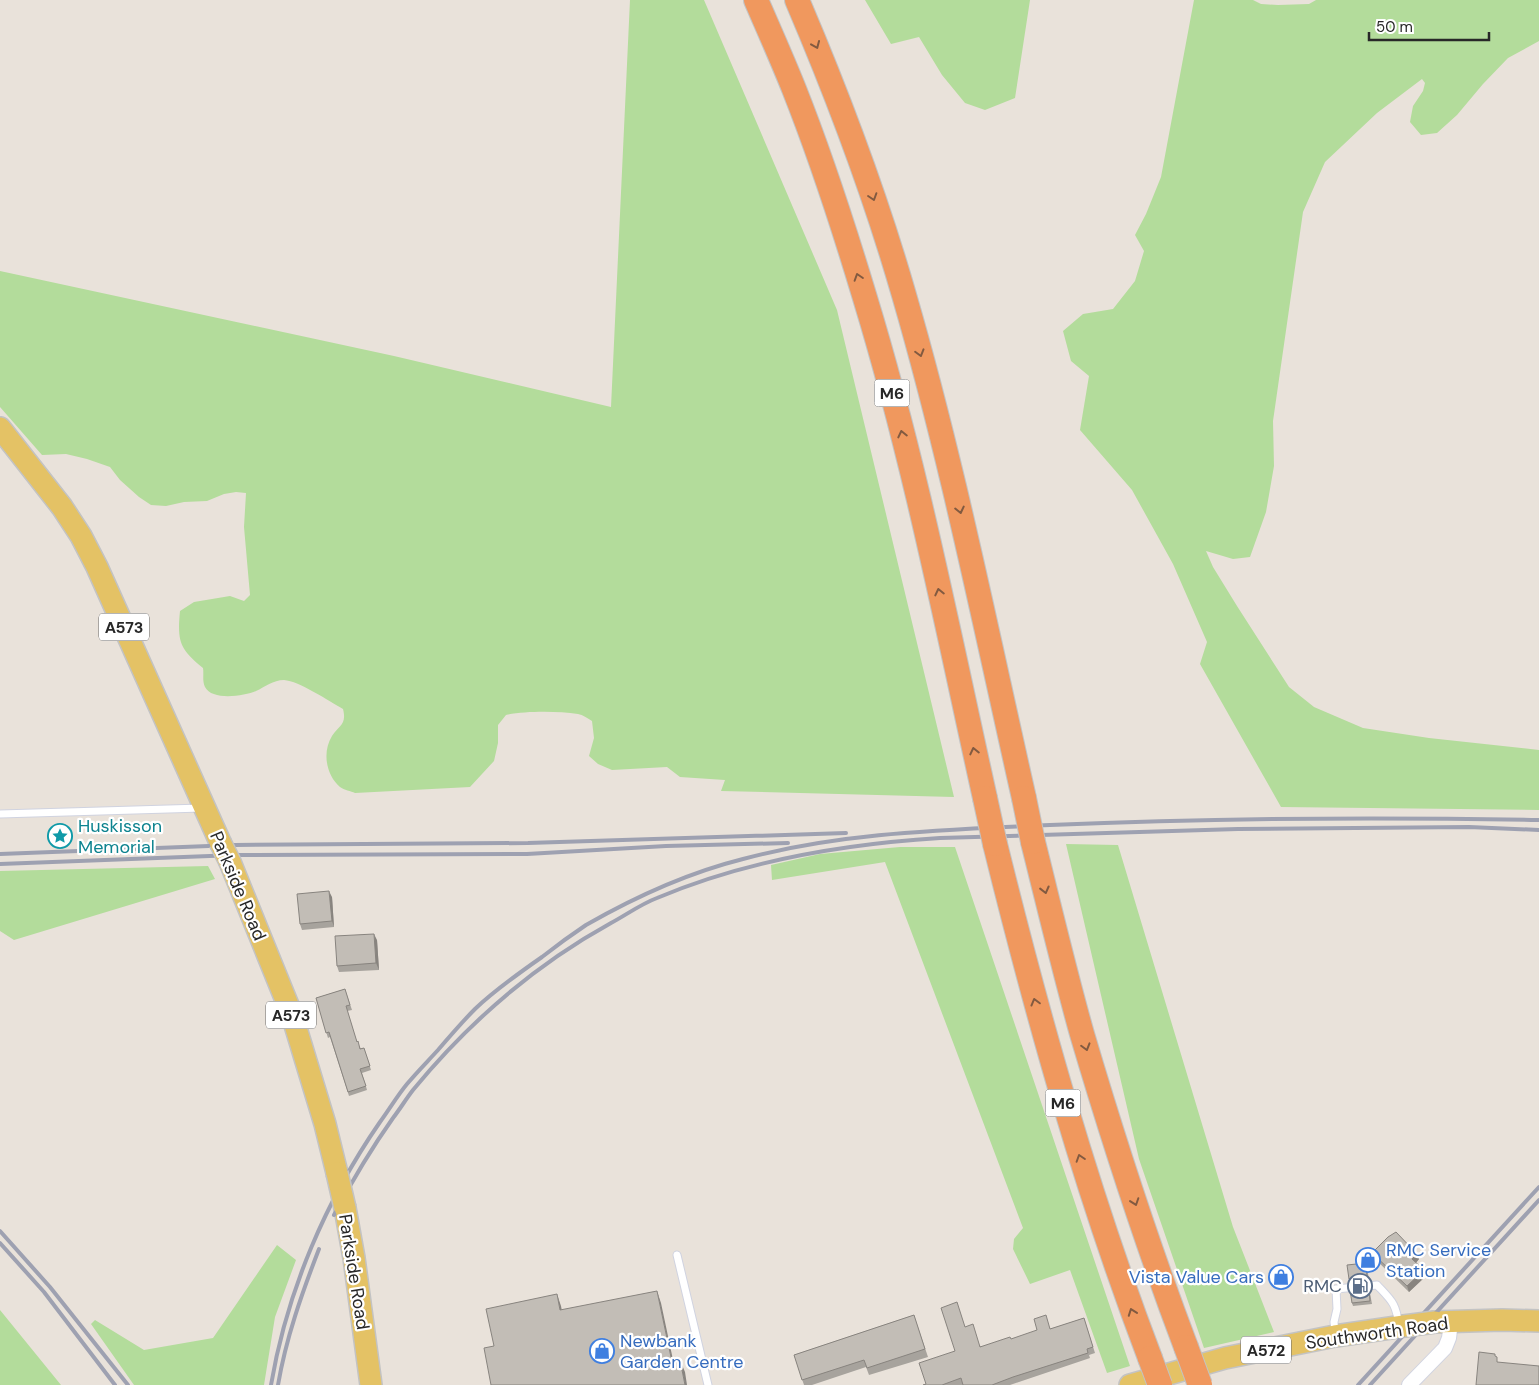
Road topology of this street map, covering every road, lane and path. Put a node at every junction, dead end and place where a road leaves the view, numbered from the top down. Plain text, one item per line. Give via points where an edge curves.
1 (756, 0) edge
2 (797, 0) edge
3 (0, 428) edge
4 (205, 808) junction
5 (0, 814) edge
6 (678, 1256) dead end
7 (1539, 1320) edge
8 (1443, 1322) junction
9 (1401, 1326) junction
10 (1335, 1336) junction
11 (371, 1385) edge
12 (708, 1385) edge
13 (1130, 1385) edge
14 (1160, 1385) edge
15 (1200, 1385) edge
16 (1409, 1385) edge

14 -> 1 highway, M6, bridge via 1114,1259 1061,1096 1022,956 925,528 866,299 794,90
2 -> 15 highway, M6, bridge via 829,75 904,293 936,410 1061,955 1099,1092
3 - 4 main road, Parkside Road / A573 via 58,500 85,544
4 - 5 lane
4 - 11 main road, Parkside Road / A573, bridge via 292,1016 325,1124 354,1258
6 - 12 lane
7 - 8 main road, Southworth Road / A572
8 - 9 main road, Southworth Road / A572, bridge
8 - 16 street via 1449,1338 1445,1348
9 - 10 main road, Southworth Road / A572
9 - 10 lane via 1395,1304 1377,1285 1336,1289
10 - 13 main road, Southworth Road / A572 via 1225,1358

